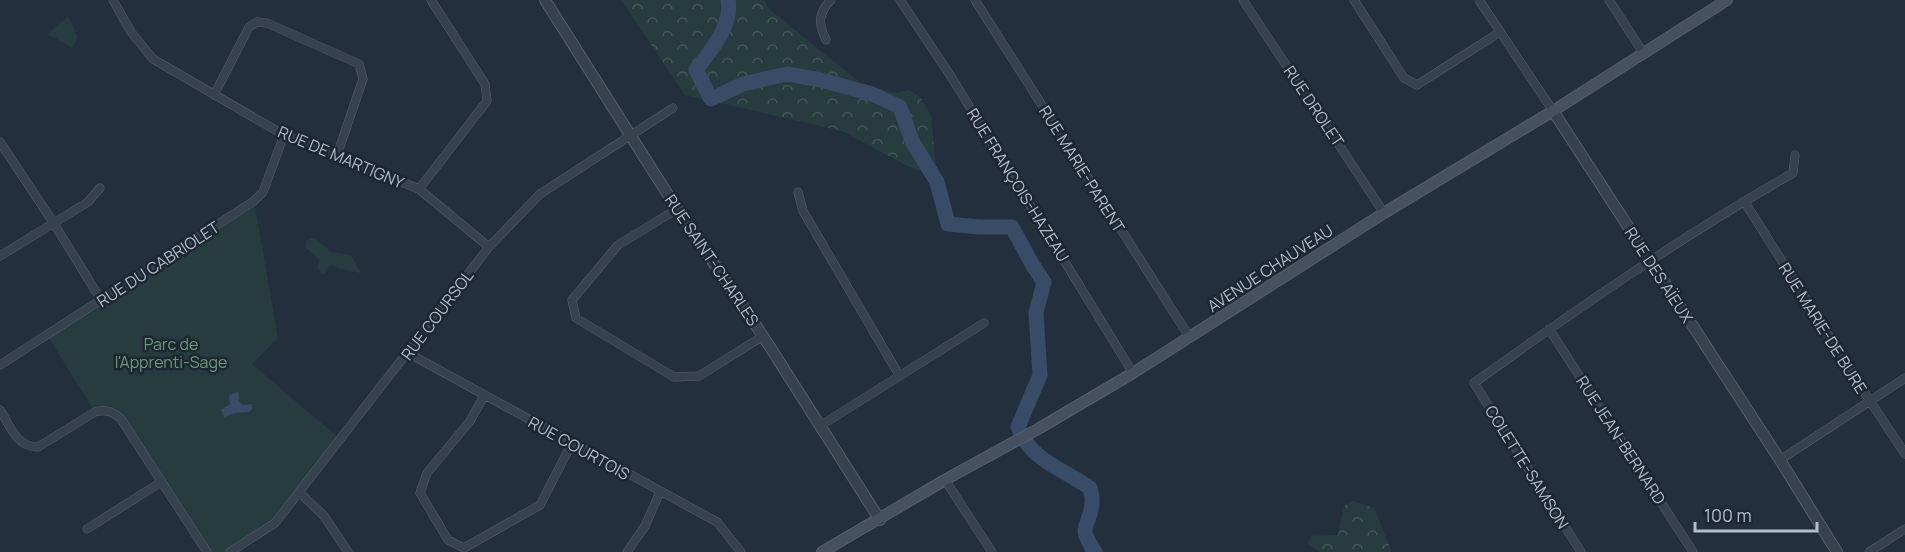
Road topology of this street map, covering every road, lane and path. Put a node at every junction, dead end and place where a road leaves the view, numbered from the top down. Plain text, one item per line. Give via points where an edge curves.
1 (113, 0) edge
2 (431, 0) edge
3 (545, 0) edge
4 (831, 0) edge
5 (900, 0) edge
6 (975, 0) edge
7 (1243, 0) edge
8 (1354, 0) edge
9 (1479, 0) edge
10 (1609, 0) edge
11 (1727, 0) edge
12 (1500, 32) junction
13 (826, 40) dead end
14 (1644, 54) junction
15 (214, 95) junction
16 (673, 108) dead end
17 (1553, 111) junction
18 (284, 135) junction
19 (632, 135) junction
20 (2, 147) edge
21 (337, 155) junction
22 (1795, 155) dead end
23 (100, 188) dead end
24 (419, 189) junction
25 (798, 192) dead end
26 (1744, 201) junction
27 (677, 209) junction
28 (1383, 213) junction
29 (53, 222) junction
30 (489, 247) junction
31 (0, 256) edge
32 (1650, 262) junction
33 (102, 300) junction
34 (984, 323) dead end
35 (1549, 329) junction
36 (763, 336) junction
37 (1190, 338) junction
38 (408, 353) junction
39 (0, 365) edge
40 (1133, 373) junction
41 (899, 375) junction
42 (1905, 378) edge
43 (484, 396) junction
44 (1870, 401) junction
45 (0, 410) edge
46 (820, 426) junction
47 (572, 443) junction
48 (1905, 454) edge
49 (1780, 460) junction
50 (945, 480) junction
51 (161, 482) junction
52 (299, 492) junction
53 (660, 492) junction
54 (880, 520) junction
55 (87, 529) dead end
56 (1905, 529) edge
57 (207, 552) edge
58 (230, 552) edge
59 (348, 552) edge
60 (627, 552) edge
61 (741, 552) edge
62 (822, 552) edge
63 (992, 552) edge
64 (1580, 552) edge
65 (1693, 552) edge
66 (1837, 552) edge
67 (1869, 552) edge

1 - 15 street, RUE DE MARTIGNY via 131,32 153,59
2 - 24 street via 485,84 487,101
3 - 19 street, RUE SAINT-CHARLES
4 - 13 street via 819,19
5 - 40 street, RUE FRANÇOIS-HAZEAU
6 - 37 street, RUE MARIE-PARENT
7 - 28 street, RUE DROLET
8 - 12 street via 1404,78 1417,85
9 - 12 street, RUE DES AÏEUX
10 - 14 street
11 - 14 main road, AVENUE CHAUVEAU
12 - 17 street, RUE DES AÏEUX
14 - 17 main road, AVENUE CHAUVEAU
15 - 18 street, RUE DE MARTIGNY
15 - 21 street via 249,27 257,22 359,63 363,79
16 - 19 street, RUE COURSOL
17 - 28 main road, AVENUE CHAUVEAU
17 - 32 street, RUE DES AÏEUX
18 - 21 street, RUE DE MARTIGNY
18 - 33 street, RUE DU CABRIOLET via 263,192 254,201
19 - 27 street, RUE SAINT-CHARLES
19 - 30 street, RUE COURSOL via 540,194
20 - 29 street
21 - 24 street, RUE DE MARTIGNY
22 - 26 street via 1792,173
23 - 29 street via 88,202
24 - 30 street, RUE DE MARTIGNY
25 - 41 street via 803,212
26 - 32 street
26 - 44 street, RUE MARIE-DE BURE
27 - 36 street, RUE SAINT-CHARLES
27 - 36 street via 618,245 572,300 576,318 674,377 699,376
28 - 37 main road, AVENUE CHAUVEAU
29 - 31 street
29 - 33 street
30 - 38 street, RUE COURSOL
32 - 35 street
32 - 49 street, RUE DES AÏEUX
33 - 39 street, RUE DU CABRIOLET
34 - 41 street
35 - 64 street via 1474,382
35 - 65 street, RUE JEAN-BERNARD
36 - 46 street, RUE SAINT-CHARLES
37 - 40 main road, AVENUE CHAUVEAU
38 - 43 street, RUE COURTOIS
38 - 52 street, RUE COURSOL
40 - 50 main road, AVENUE CHAUVEAU
41 - 46 street
42 - 44 street
43 - 47 street, RUE COURTOIS
43 - 47 street via 470,421 427,473 420,494 448,540 464,549 540,505
44 - 48 street, RUE MARIE-DE BURE
44 - 49 street
45 - 51 street via 21,443 28,447 38,447 95,412 113,412 122,419
46 - 54 street, RUE SAINT-CHARLES
47 - 53 street, RUE COURTOIS
49 - 66 street, RUE DES AÏEUX
50 - 54 main road, AVENUE CHAUVEAU
50 - 63 street
51 - 55 street
51 - 57 street
52 - 58 street, RUE COURSOL via 275,523
52 - 59 street via 324,516
53 - 60 street via 645,526
53 - 61 street, RUE COURTOIS via 717,522
54 - 62 main road, AVENUE CHAUVEAU
56 - 67 street

